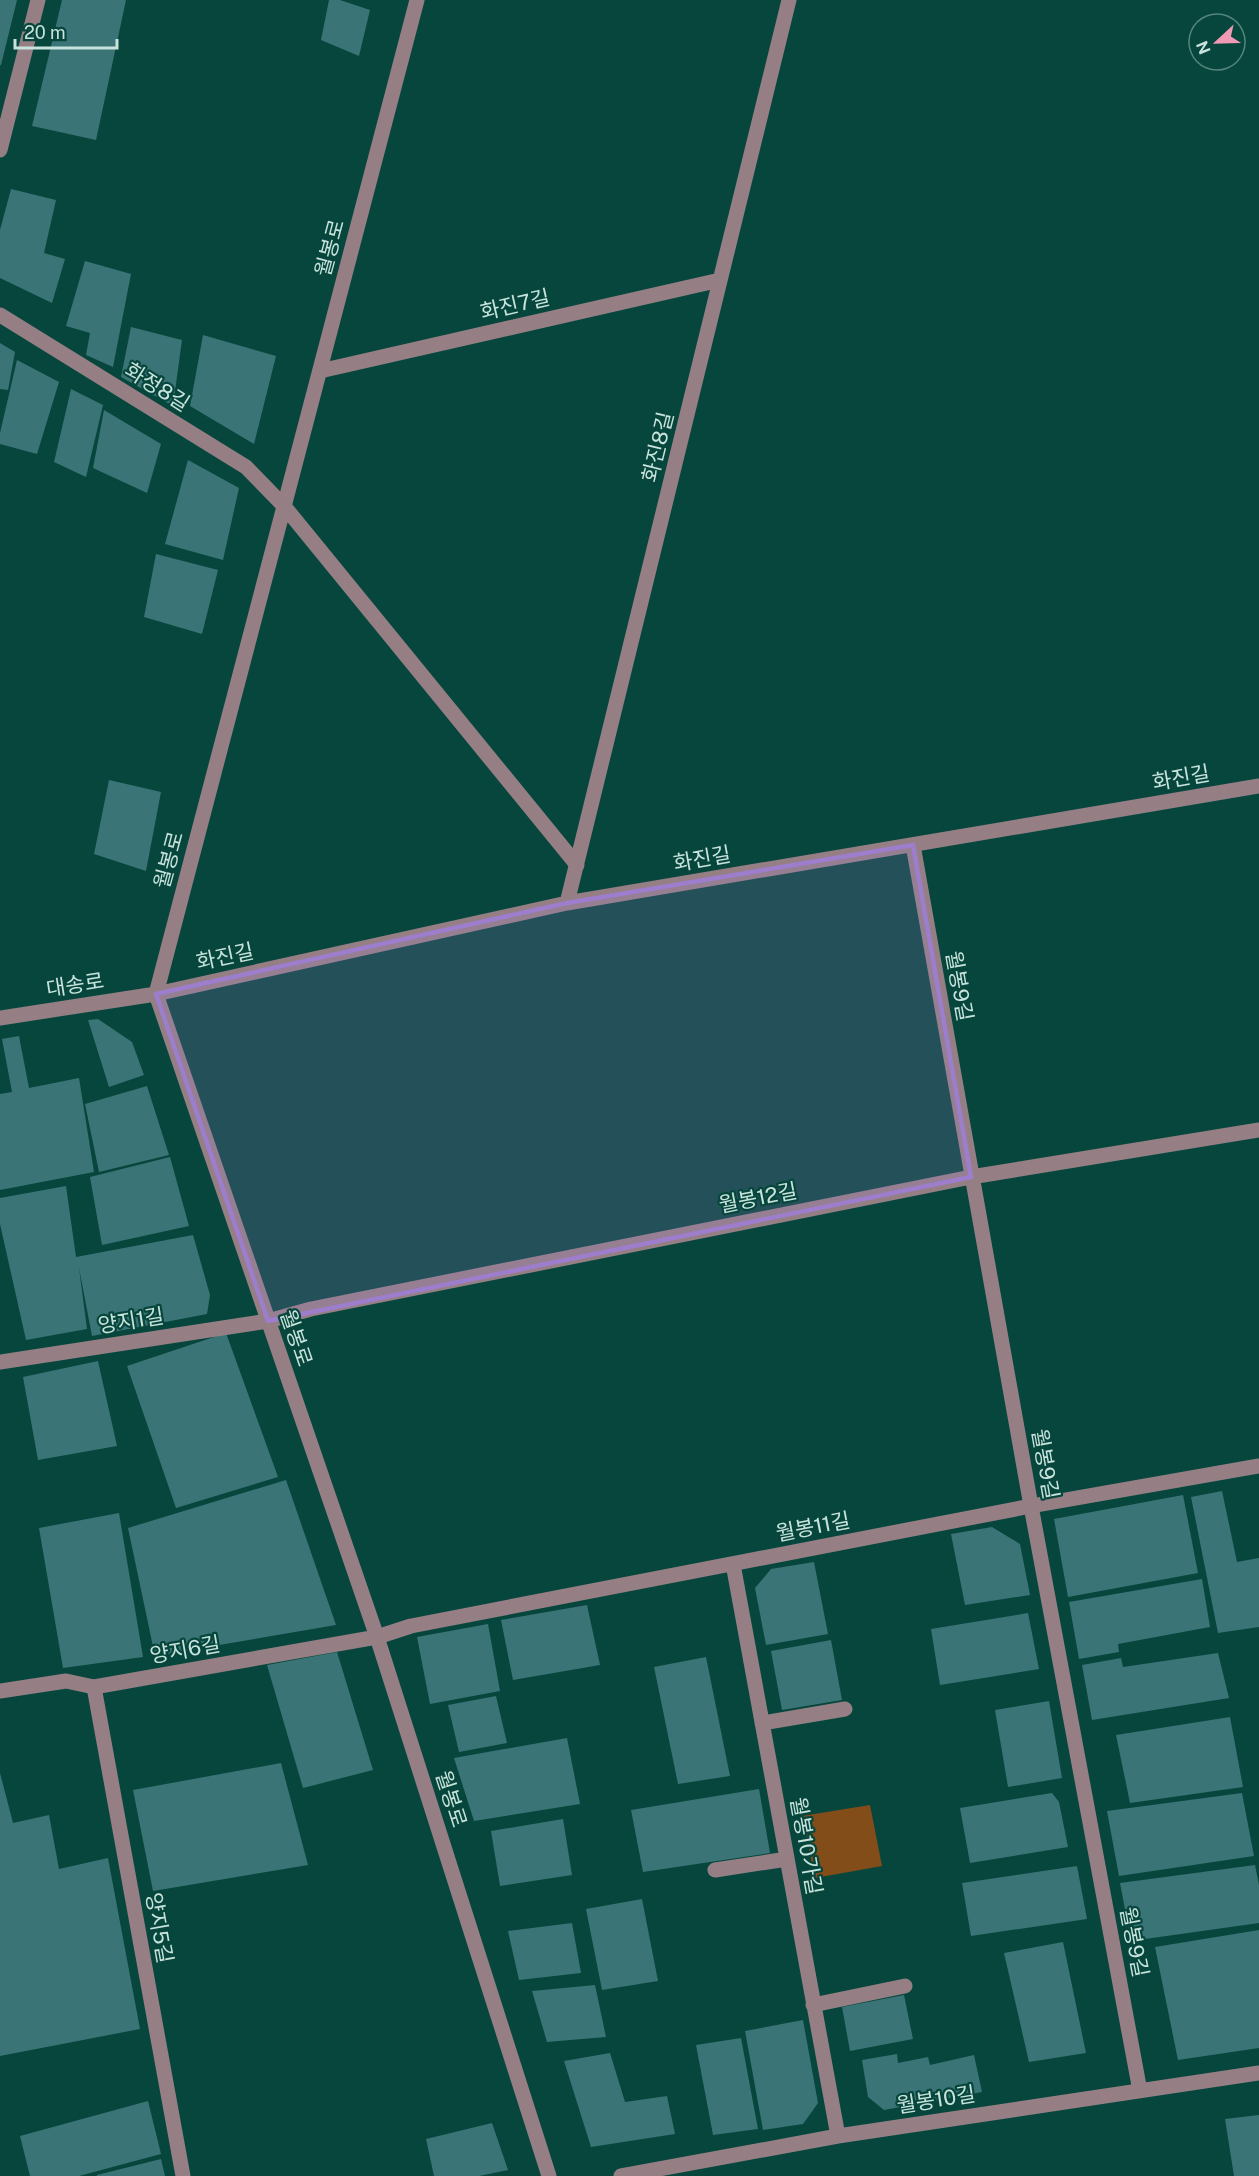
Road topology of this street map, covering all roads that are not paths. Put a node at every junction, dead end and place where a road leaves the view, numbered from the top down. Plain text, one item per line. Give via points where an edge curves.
1 (38, 0) edge
2 (417, 0) edge
3 (789, 0) edge
4 (0, 150) edge
5 (720, 280) junction
6 (0, 315) edge
7 (320, 371) junction
8 (284, 506) junction
9 (1259, 786) edge
10 (913, 844) junction
11 (577, 865) junction
12 (567, 903) junction
13 (156, 994) junction
14 (0, 1018) edge
15 (1259, 1130) edge
16 (971, 1177) junction
17 (268, 1321) junction
18 (0, 1362) edge
19 (1259, 1466) edge
20 (1031, 1506) junction
21 (733, 1564) junction
22 (377, 1637) junction
23 (94, 1687) junction
24 (0, 1691) edge
25 (845, 1709) dead end
26 (762, 1723) junction
27 (787, 1859) junction
28 (715, 1870) dead end
29 (905, 1986) dead end
30 (813, 2005) junction
31 (1259, 2073) edge
32 (1140, 2091) junction
33 (838, 2136) junction
34 (183, 2176) edge
35 (549, 2176) edge
36 (621, 2176) edge

1 - 4 street
2 - 7 street, 월봉로
3 - 5 street, 화진8길
5 - 7 street, 화진7길
5 - 11 street, 화진8길
6 - 8 street, 화정8길 via 246,467
7 - 8 street, 월봉로
8 - 11 street
8 - 13 street, 월봉로
9 - 10 street, 화진길
10 - 12 street, 화진길
10 - 16 street, 월봉9길
11 - 12 street, 화진8길
12 - 13 street, 화진길
13 - 14 street, 대송로
13 - 17 street, 월봉로
15 - 16 street, 월봉12길
16 - 17 street, 월봉12길 via 323,1306
16 - 20 street, 월봉9길
17 - 18 street, 양지1길
17 - 22 street, 월봉로
19 - 20 street, 월봉11길
20 - 21 street, 월봉11길
20 - 32 street, 월봉9길
21 - 22 street, 월봉11길 via 411,1626
21 - 26 street, 월봉10가길
22 - 23 street, 양지6길
22 - 35 street, 월봉로
23 - 24 street, 양지6길 via 66,1681
23 - 34 street, 양지5길
25 - 26 street
26 - 27 street, 월봉10가길
27 - 28 street
27 - 30 street, 월봉10가길
29 - 30 street
30 - 33 street, 월봉10가길
31 - 32 street, 월봉10길
32 - 33 street, 월봉10길
33 - 36 street, 월봉10길

